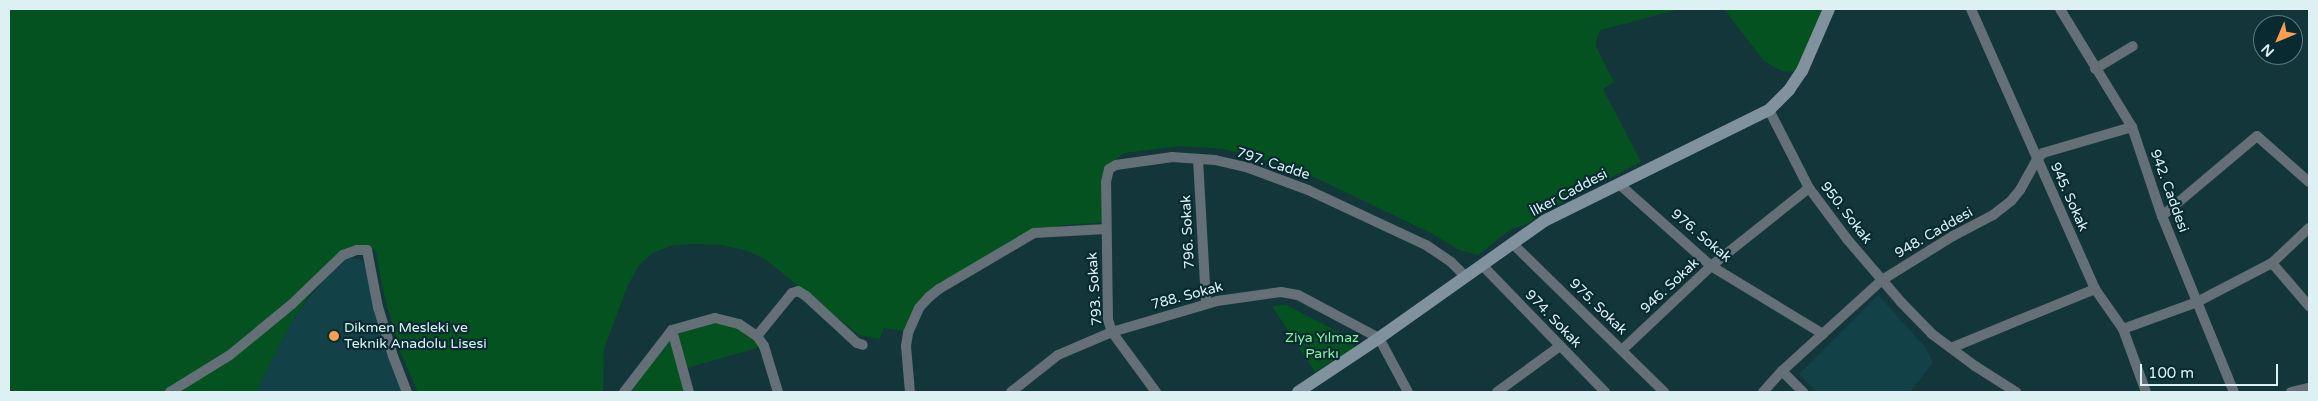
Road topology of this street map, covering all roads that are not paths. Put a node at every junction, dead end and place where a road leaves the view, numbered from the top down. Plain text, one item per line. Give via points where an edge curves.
1 (1829, 9) edge
2 (1971, 9) edge
3 (2060, 9) edge
4 (2133, 46) dead end
5 (2095, 69) junction
6 (1769, 110) junction
7 (2132, 127) junction
8 (2037, 158) junction
9 (1198, 159) junction
10 (2309, 182) edge
11 (1619, 184) junction
12 (1809, 188) junction
13 (2162, 216) junction
14 (2309, 228) edge
15 (1106, 229) junction
16 (1512, 242) junction
17 (2272, 263) junction
18 (1482, 265) junction
19 (1711, 266) junction
20 (1466, 277) junction
21 (1882, 280) junction
22 (2094, 289) junction
23 (2197, 302) junction
24 (1206, 303) junction
25 (2309, 306) edge
26 (2123, 329) junction
27 (672, 330) junction
28 (1112, 332) junction
29 (1823, 334) junction
30 (757, 336) junction
31 (1379, 338) junction
32 (863, 345) dead end
33 (1560, 346) junction
34 (1951, 348) junction
35 (1622, 350) junction
36 (1782, 371) junction
37 (2309, 388) edge
38 (170, 392) edge
39 (407, 392) edge
40 (624, 392) edge
41 (689, 392) edge
42 (778, 392) edge
43 (910, 392) edge
44 (1011, 392) edge
45 (1156, 392) edge
46 (1298, 392) edge
47 (1408, 392) edge
48 (1497, 392) edge
49 (1605, 392) edge
50 (1664, 392) edge
51 (1763, 392) edge
52 (1803, 392) edge
53 (2016, 392) edge
54 (2146, 392) edge
55 (2234, 392) edge
56 (2292, 392) edge

1 - 6 main road, İlker Caddesi via 1802,72
2 - 8 street, 945. Sokak
3 - 5 street, 942. Caddesi
4 - 5 street
5 - 7 street, 942. Caddesi
6 - 11 main road, İlker Caddesi
6 - 12 street, 950. Sokak
7 - 8 street via 2043,153
7 - 13 street, 942. Caddesi
8 - 21 street, 948. Caddesi via 2011,201 1993,215
8 - 22 street, 945. Sokak
9 - 15 street, 797. Cadde via 1149,160 1116,165 1110,169 1106,182
9 - 20 street, 797. Cadde via 1249,168 1308,190 1426,245
9 - 24 street, 796. Sokak
10 - 13 street via 2257,136
11 - 16 main road, İlker Caddesi via 1544,221
11 - 19 street, 976. Sokak
12 - 19 street, 946. Sokak
12 - 21 street, 950. Sokak
13 - 23 street, 942. Caddesi
14 - 17 street
15 - 28 street, 793. Sokak via 1108,320
15 - 43 street via 1034,233 929,297 908,333
16 - 18 main road, İlker Caddesi
16 - 35 street, 975. Sokak
17 - 23 street
17 - 25 street
18 - 20 main road, İlker Caddesi
18 - 33 street, 974. Sokak
19 - 29 street, 976. Sokak
19 - 35 street, 946. Sokak
20 - 31 main road, İlker Caddesi
21 - 29 street, 948. Caddesi
21 - 34 street, 950. Sokak via 1932,334
22 - 26 street, 945. Sokak
22 - 34 street
23 - 26 street
23 - 55 street, 942. Caddesi
24 - 28 street, 788. Sokak
24 - 31 street, 788. Sokak via 1269,293 1298,295
26 - 54 street, 945. Sokak
27 - 30 street via 715,318 739,324
27 - 40 street
27 - 41 street
28 - 44 street, 788. Sokak via 1058,355
28 - 45 street, 793. Sokak
29 - 36 street, 948. Caddesi
30 - 32 street via 792,293 798,291 857,344
30 - 42 street via 764,346
31 - 46 main road, İlker Caddesi
31 - 47 street
33 - 48 street
33 - 49 street, 974. Sokak
34 - 53 street, 950. Sokak
35 - 50 street, 975. Sokak
36 - 51 street, 948. Caddesi
36 - 52 street
37 - 56 street
38 - 39 street via 250,340 343,256 366,250 378,307

